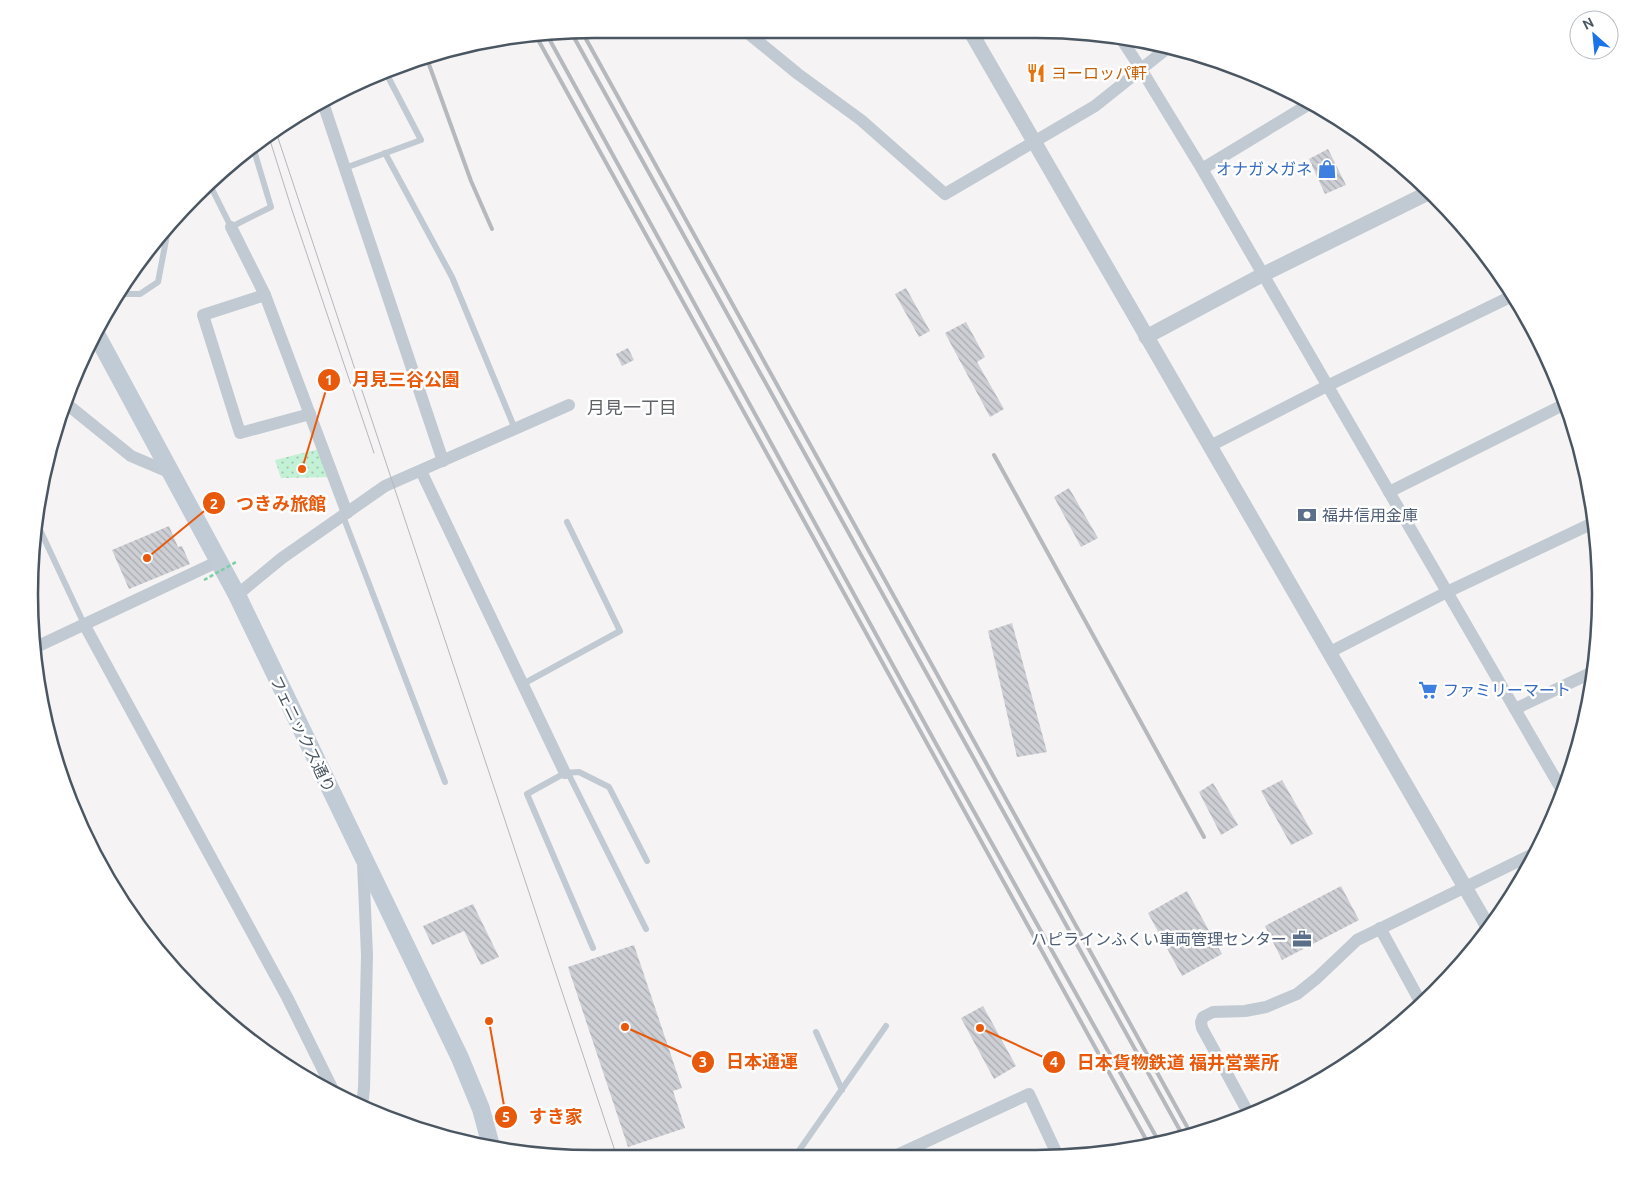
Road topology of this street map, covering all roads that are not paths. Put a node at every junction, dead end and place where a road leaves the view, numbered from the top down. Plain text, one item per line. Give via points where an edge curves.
1 (756, 38) edge
2 (973, 38) edge
3 (1125, 45) edge
4 (1162, 52) edge
5 (1141, 69) junction
6 (388, 77) edge
7 (324, 107) edge
8 (1304, 107) edge
9 (1034, 141) junction
10 (255, 152) edge
11 (385, 153) junction
12 (343, 168) junction
13 (1202, 169) junction
14 (212, 189) edge
15 (1424, 195) edge
16 (231, 227) junction
17 (167, 237) edge
18 (1262, 275) junction
19 (125, 294) edge
20 (265, 295) junction
21 (1506, 299) edge
22 (1146, 337) junction
23 (99, 340) edge
24 (1327, 386) junction
25 (569, 405) dead end
26 (70, 407) edge
27 (1559, 407) edge
28 (310, 414) junction
29 (515, 429) junction
30 (1210, 446) junction
31 (443, 461) junction
32 (421, 471) junction
33 (171, 473) junction
34 (1389, 492) junction
35 (345, 515) junction
36 (567, 522) dead end
37 (1587, 526) edge
38 (41, 532) edge
39 (219, 561) junction
40 (1447, 592) junction
41 (237, 595) junction
42 (84, 624) junction
43 (40, 645) edge
44 (1330, 652) junction
45 (1585, 675) edge
46 (523, 684) junction
47 (1514, 709) junction
48 (567, 773) junction
49 (445, 782) dead end
50 (1558, 783) edge
51 (363, 858) junction
52 (1524, 858) edge
53 (646, 861) dead end
54 (1465, 887) junction
55 (1485, 921) edge
56 (1380, 928) junction
57 (646, 929) dead end
58 (593, 948) dead end
59 (1417, 998) edge
60 (886, 1026) dead end
61 (816, 1032) dead end
62 (329, 1082) edge
63 (842, 1090) junction
64 (363, 1099) edge
65 (1246, 1108) edge
66 (489, 1140) edge
67 (1055, 1149) edge
68 (800, 1150) edge
69 (908, 1150) edge

1 - 9 street via 798,74 861,120 945,194
2 - 9 street
3 - 5 street
4 - 5 street
5 - 9 street via 1095,106
5 - 13 street
6 - 11 lane via 421,140
7 - 12 street
8 - 13 street
9 - 22 street
10 - 16 lane via 270,207
11 - 12 lane
11 - 29 lane via 452,277
12 - 31 street
13 - 18 street
14 - 16 lane
15 - 18 street
16 - 20 street
17 - 19 lane via 158,282 140,294
18 - 22 street
18 - 24 street
20 - 28 street
20 - 28 street via 203,315 240,433
21 - 24 street
22 - 30 street
23 - 33 main road, フェニックス通り
24 - 30 street
24 - 34 street
25 - 29 street
26 - 33 street via 131,456
27 - 34 street
28 - 35 street
29 - 31 street
30 - 44 street
31 - 32 street
32 - 35 street via 385,486
32 - 46 street
33 - 39 main road, フェニックス通り
34 - 40 street
35 - 41 street via 282,558
35 - 49 lane
36 - 46 lane via 620,632
37 - 40 street
38 - 42 lane
39 - 41 main road, フェニックス通り
39 - 42 street
40 - 44 street
40 - 47 street
41 - 51 main road, フェニックス通り
42 - 43 street
42 - 62 street via 287,997
44 - 54 street
45 - 47 street
46 - 48 street
47 - 50 street
48 - 53 lane via 579,772 609,787
48 - 57 lane
48 - 58 lane via 527,794
51 - 64 street via 367,955
51 - 66 main road, フェニックス通り via 460,1058 481,1109
52 - 54 street
54 - 55 street
54 - 56 street
56 - 59 street
56 - 65 street via 1357,940 1297,994 1266,1007 1213,1012 1203,1017 1202,1028
60 - 63 lane
61 - 63 lane
63 - 68 lane
67 - 69 street via 1029,1094

